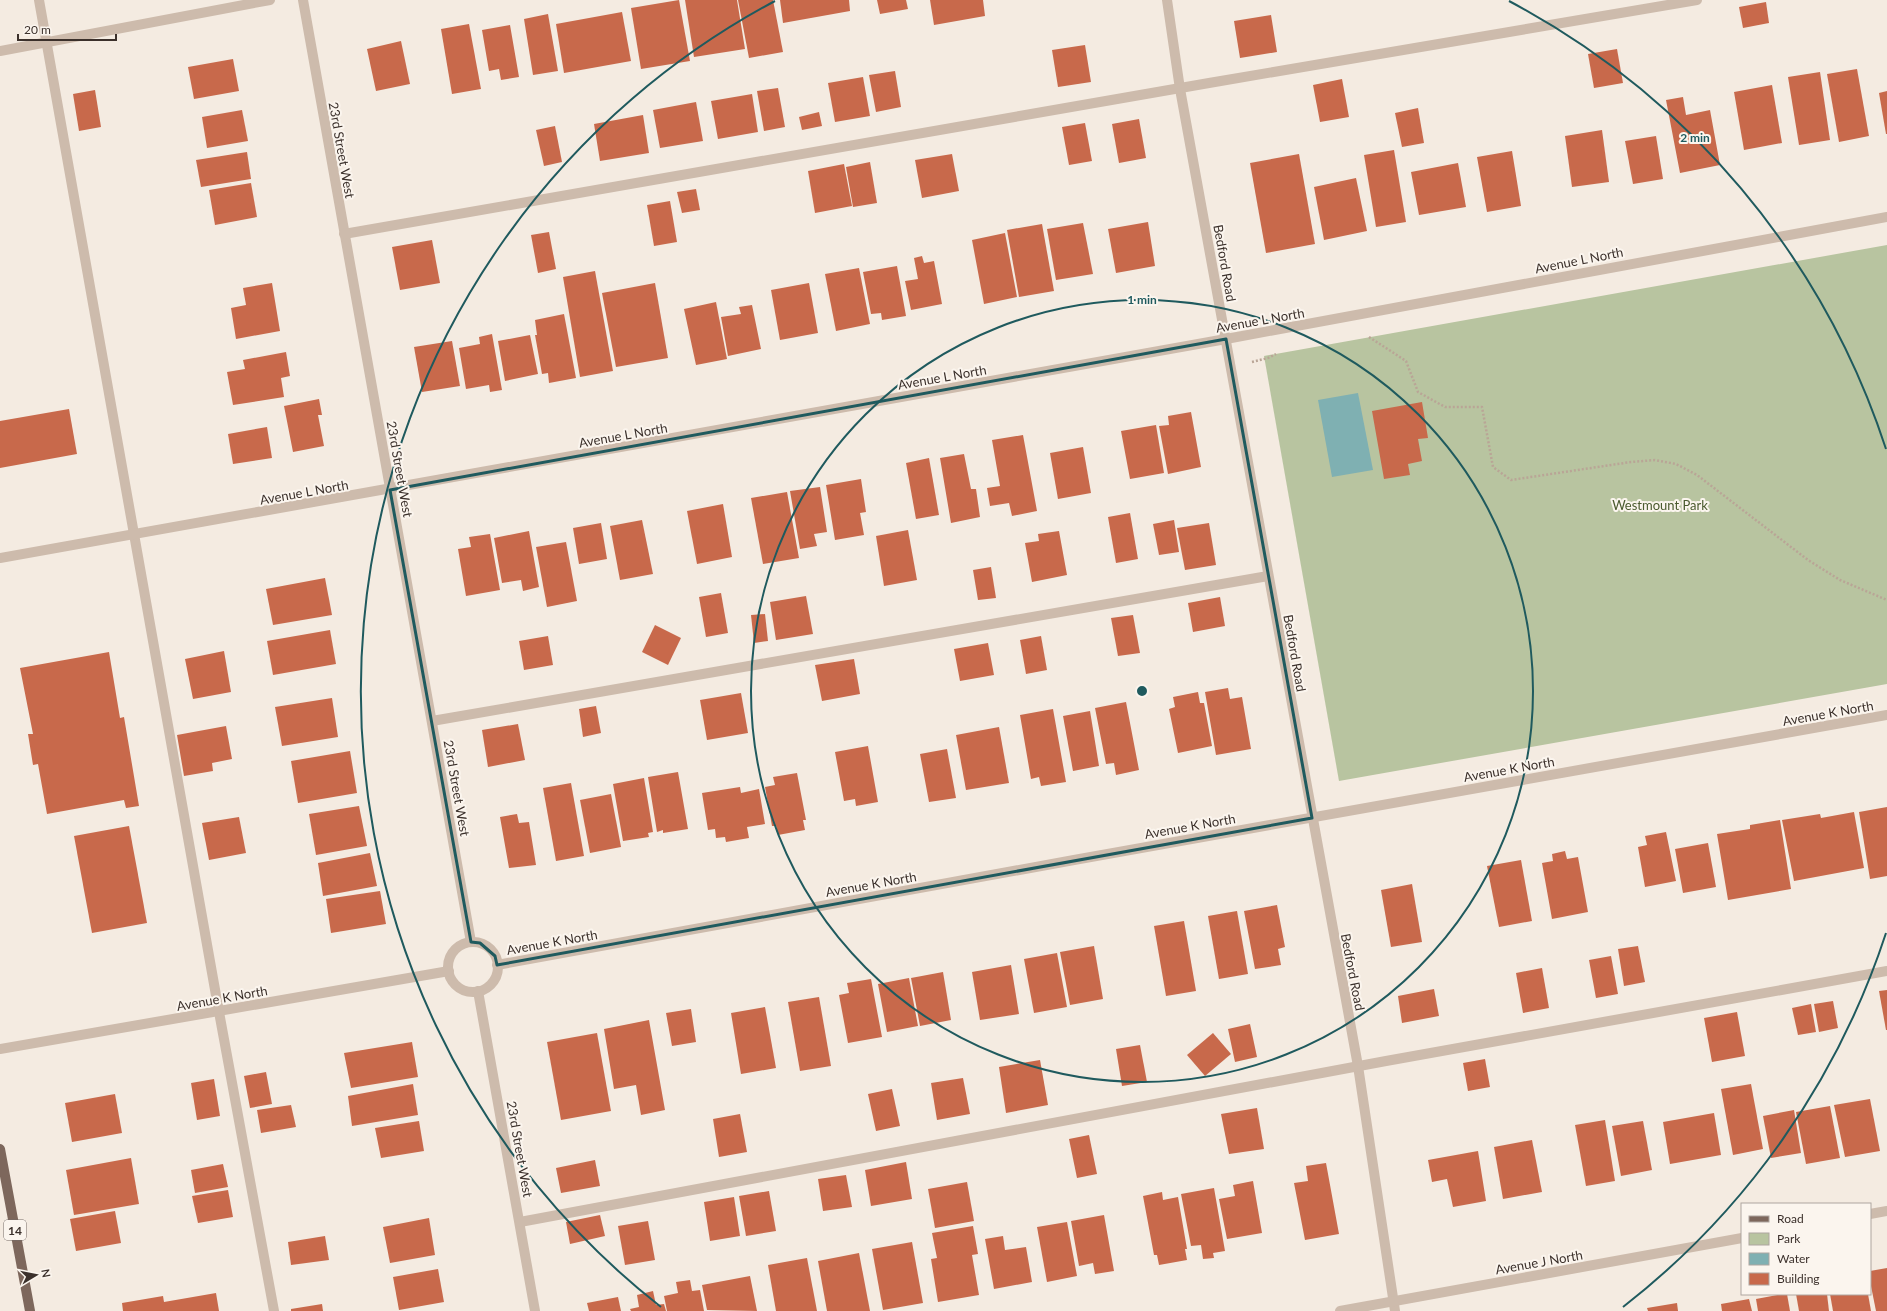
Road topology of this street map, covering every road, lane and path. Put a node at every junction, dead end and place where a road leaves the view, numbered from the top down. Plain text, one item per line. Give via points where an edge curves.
1 (40, 0) edge
2 (270, 0) edge
3 (303, 0) edge
4 (1167, 0) edge
5 (1697, 0) edge
6 (47, 42) junction
7 (0, 51) edge
8 (1180, 89) junction
9 (1887, 217) edge
10 (344, 234) junction
11 (1363, 338) dead end
12 (1226, 339) junction
13 (1278, 353) dead end
14 (1231, 366) junction
15 (390, 490) junction
16 (134, 535) junction
17 (0, 558) edge
18 (1268, 576) junction
19 (1887, 600) edge
20 (1887, 715) edge
21 (432, 721) junction
22 (1312, 818) junction
23 (471, 942) junction
24 (497, 965) junction
25 (449, 971) junction
26 (1887, 971) edge
27 (478, 991) junction
28 (219, 1012) junction
29 (0, 1049) edge
30 (1358, 1066) junction
31 (0, 1149) edge
32 (1887, 1211) edge
33 (1871, 1214) edge
34 (520, 1222) junction
35 (1741, 1238) edge
36 (1394, 1306) edge
37 (30, 1311) edge
38 (274, 1311) edge
39 (535, 1311) edge
40 (1340, 1311) edge

1 - 6 street
2 - 6 street
3 - 10 street, 23rd Street West
4 - 8 street, Bedford Road
5 - 8 street
6 - 7 street
6 - 16 street
8 - 10 street
8 - 12 street, Bedford Road
9 - 12 street, Avenue L North
10 - 15 street, 23rd Street West
11 - 19 path via 1371,337 1406,362 1418,392 1445,408 1482,407 1493,467 1511,480 1631,462 1655,460 1676,464 1697,475 1808,560 1840,580
12 - 14 street, Bedford Road
12 - 15 street, Avenue L North
13 - 14 path via 1268,358
14 - 18 street, Bedford Road
15 - 16 street, Avenue L North
15 - 21 street, 23rd Street West
16 - 17 street, Avenue L North
16 - 28 street
18 - 21 street
18 - 22 street, Bedford Road
20 - 22 street, Avenue K North
21 - 23 street, 23rd Street West
22 - 24 street, Avenue K North
22 - 30 street, Bedford Road
23 - 24 street via 489,948 495,956
23 - 25 street via 464,943 454,950 447,966
24 - 27 street via 496,975 491,983
25 - 27 street via 450,977 459,988 471,992
25 - 28 street, Avenue K North
26 - 30 street
27 - 34 street, 23rd Street West
28 - 29 street, Avenue K North
28 - 38 street
30 - 34 street
30 - 36 street, Bedford Road
31 - 37 main road, 14
32 - 33 street
34 - 39 street, 23rd Street West
35 - 36 street, Avenue J North
36 - 40 street, Avenue J North

